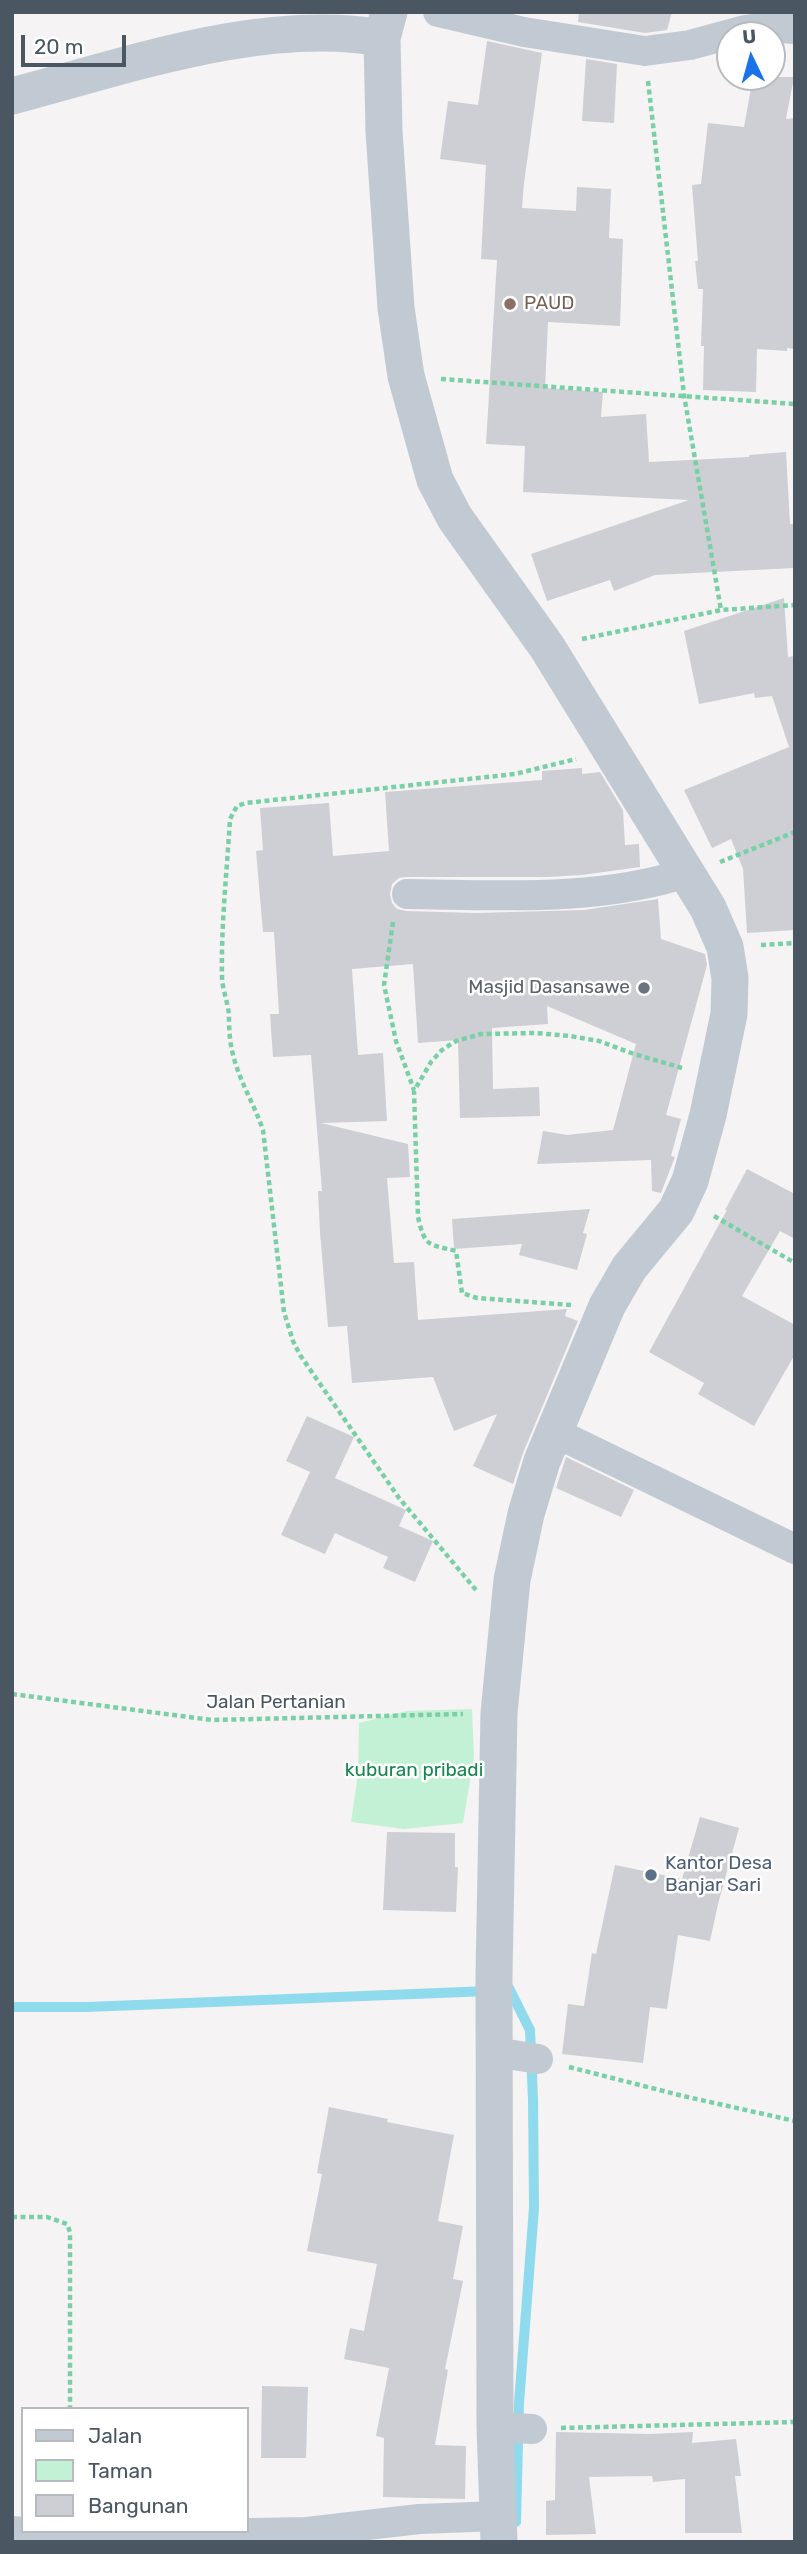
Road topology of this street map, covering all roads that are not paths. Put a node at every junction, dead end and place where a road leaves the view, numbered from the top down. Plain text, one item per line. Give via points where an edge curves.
1 (438, 12) edge
2 (386, 25) edge
3 (795, 29) edge
4 (12, 96) edge
5 (686, 873) junction
6 (407, 894) road end
7 (554, 1432) junction
8 (795, 1549) edge
9 (499, 2529) edge
10 (40, 2533) edge

1 - 3 street via 524,32 645,51 745,30
2 - 4 street via 247,40
2 - 5 street via 384,131 396,308 406,376 436,480 455,518 547,647
5 - 6 street via 640,886 583,893
5 - 7 street via 718,928 730,978 729,1014 708,1115 682,1199 629,1268 607,1306
7 - 8 street
7 - 9 street via 527,1514 512,1580 499,1713 494,1975 516,2055 512,2428
9 - 10 street via 419,2519 307,2532

